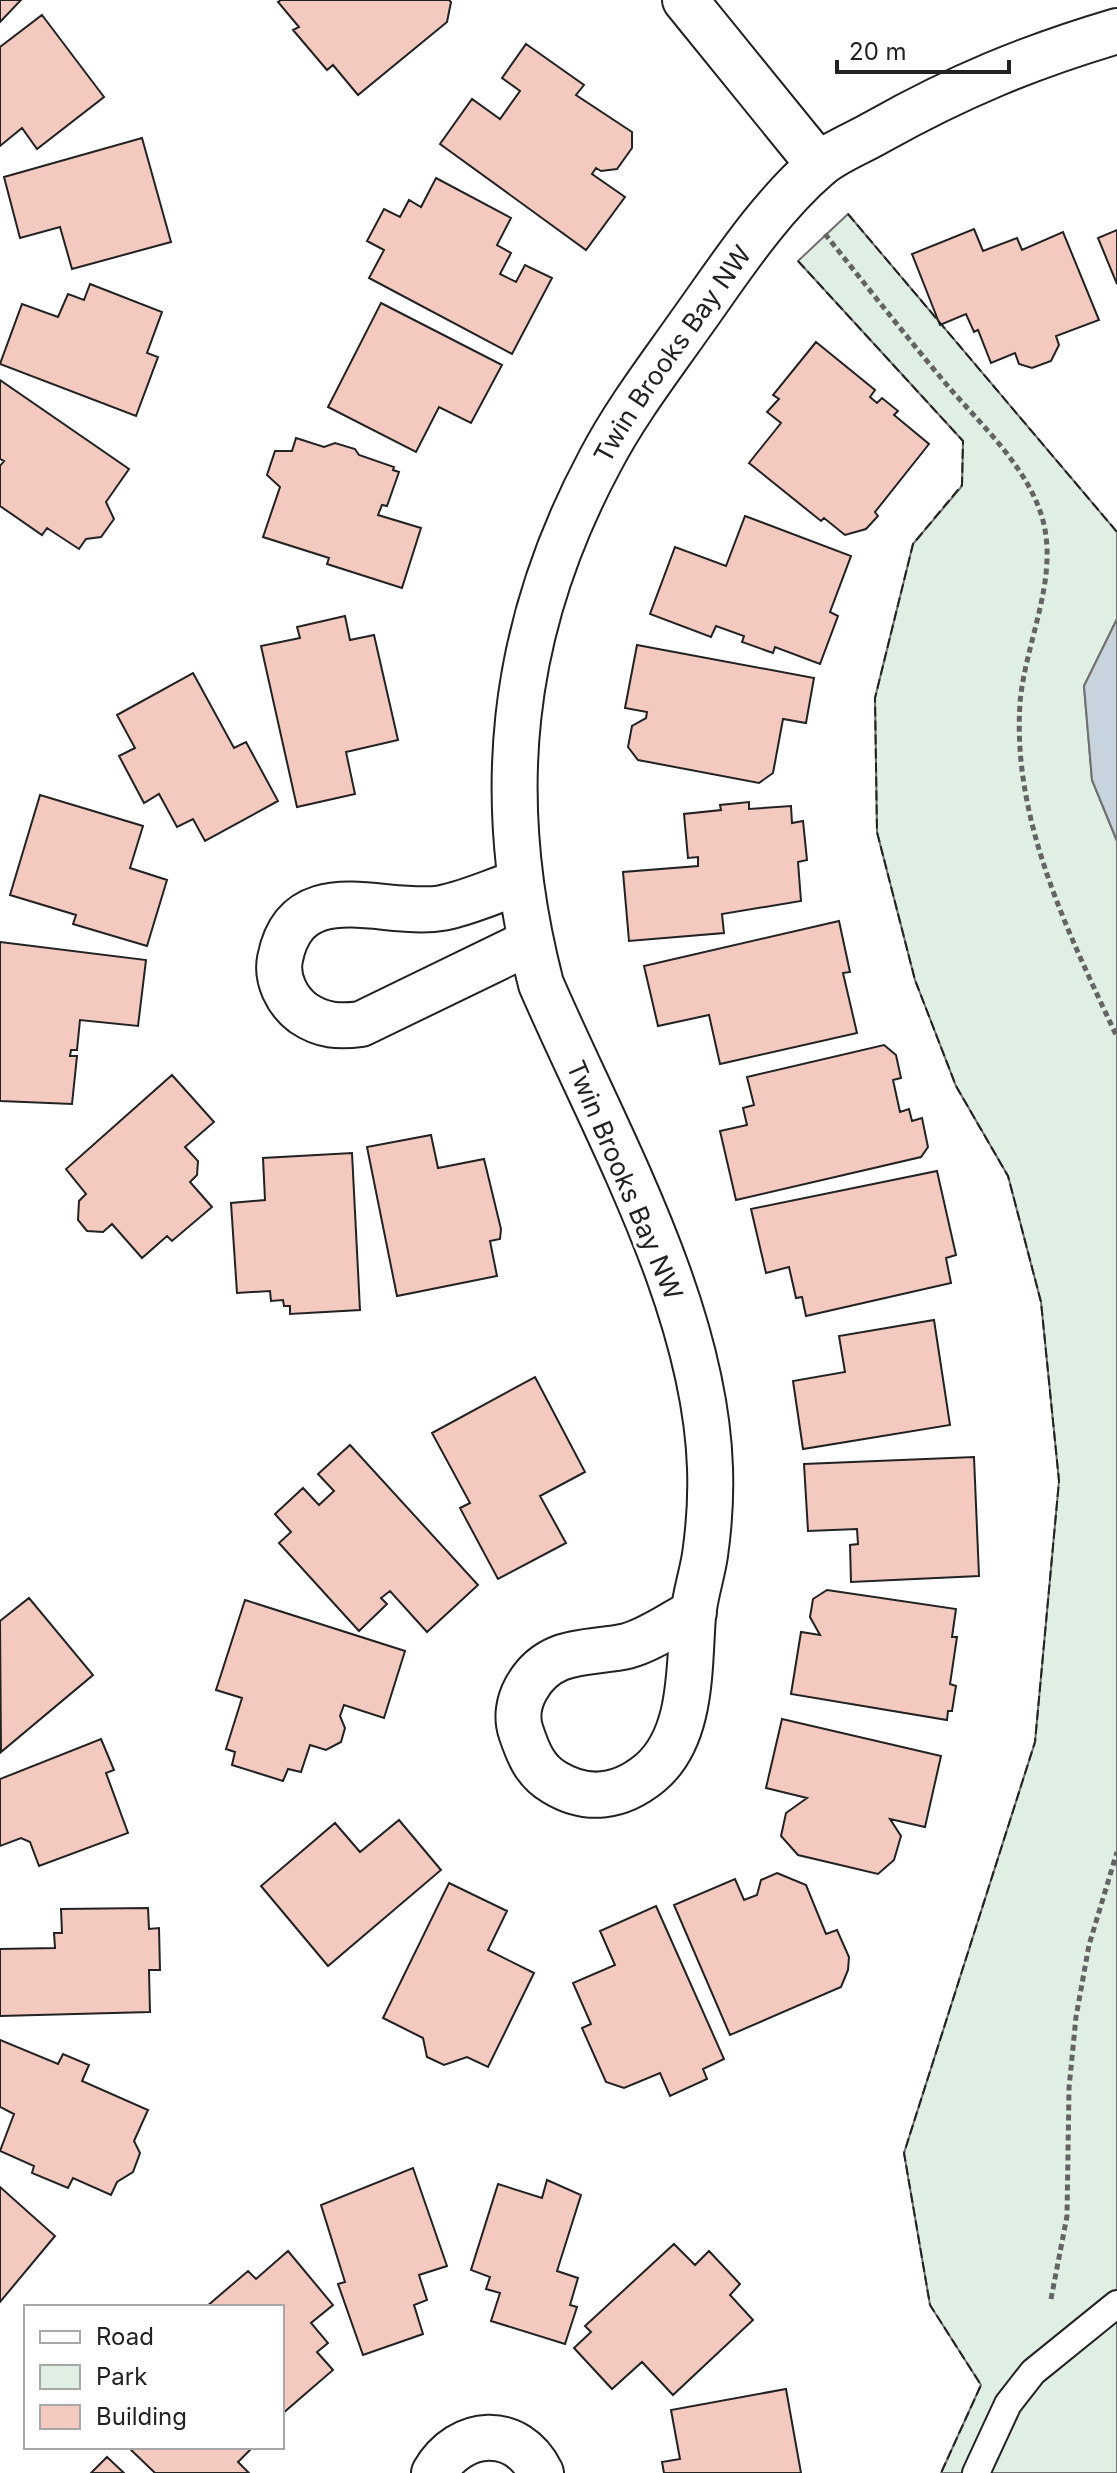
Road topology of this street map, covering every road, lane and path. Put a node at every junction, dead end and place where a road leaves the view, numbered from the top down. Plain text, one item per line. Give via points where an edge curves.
1 (685, 0) edge
2 (1117, 31) edge
3 (819, 165) junction
4 (825, 234) dead end
5 (518, 883) junction
6 (530, 942) junction
7 (1117, 1037) edge
8 (694, 1612) junction
9 (1117, 1852) edge
10 (1117, 2304) edge
11 (1033, 2372) junction
12 (434, 2473) edge
13 (541, 2473) edge
14 (976, 2473) edge

1 - 3 street
2 - 3 street, Twin Brooks Bay NW via 1033,56 955,91
3 - 5 street, Twin Brooks Bay NW via 776,211 643,391 601,459 564,535 533,623 519,709 514,796
4 - 7 path via 997,441 1029,488 1041,517 1046,567 1020,702 1028,798 1054,896
5 - 6 street, Twin Brooks Bay NW
5 - 6 street via 420,911 336,904 316,909 286,940 278,974 300,1011 319,1023 340,1027 361,1024
6 - 8 street, Twin Brooks Bay NW via 541,984 656,1243 689,1344 710,1468 705,1554
8 - 8 street, Twin Brooks Bay NW via 630,1645 559,1658 523,1688 517,1721 530,1759 551,1781 572,1792 604,1795 629,1790 661,1764 681,1724
9 - 11 path via 1089,1945 1076,2017 1067,2216
10 - 11 lane
11 - 14 lane via 1008,2404
12 - 13 street via 452,2449 486,2436 521,2446

